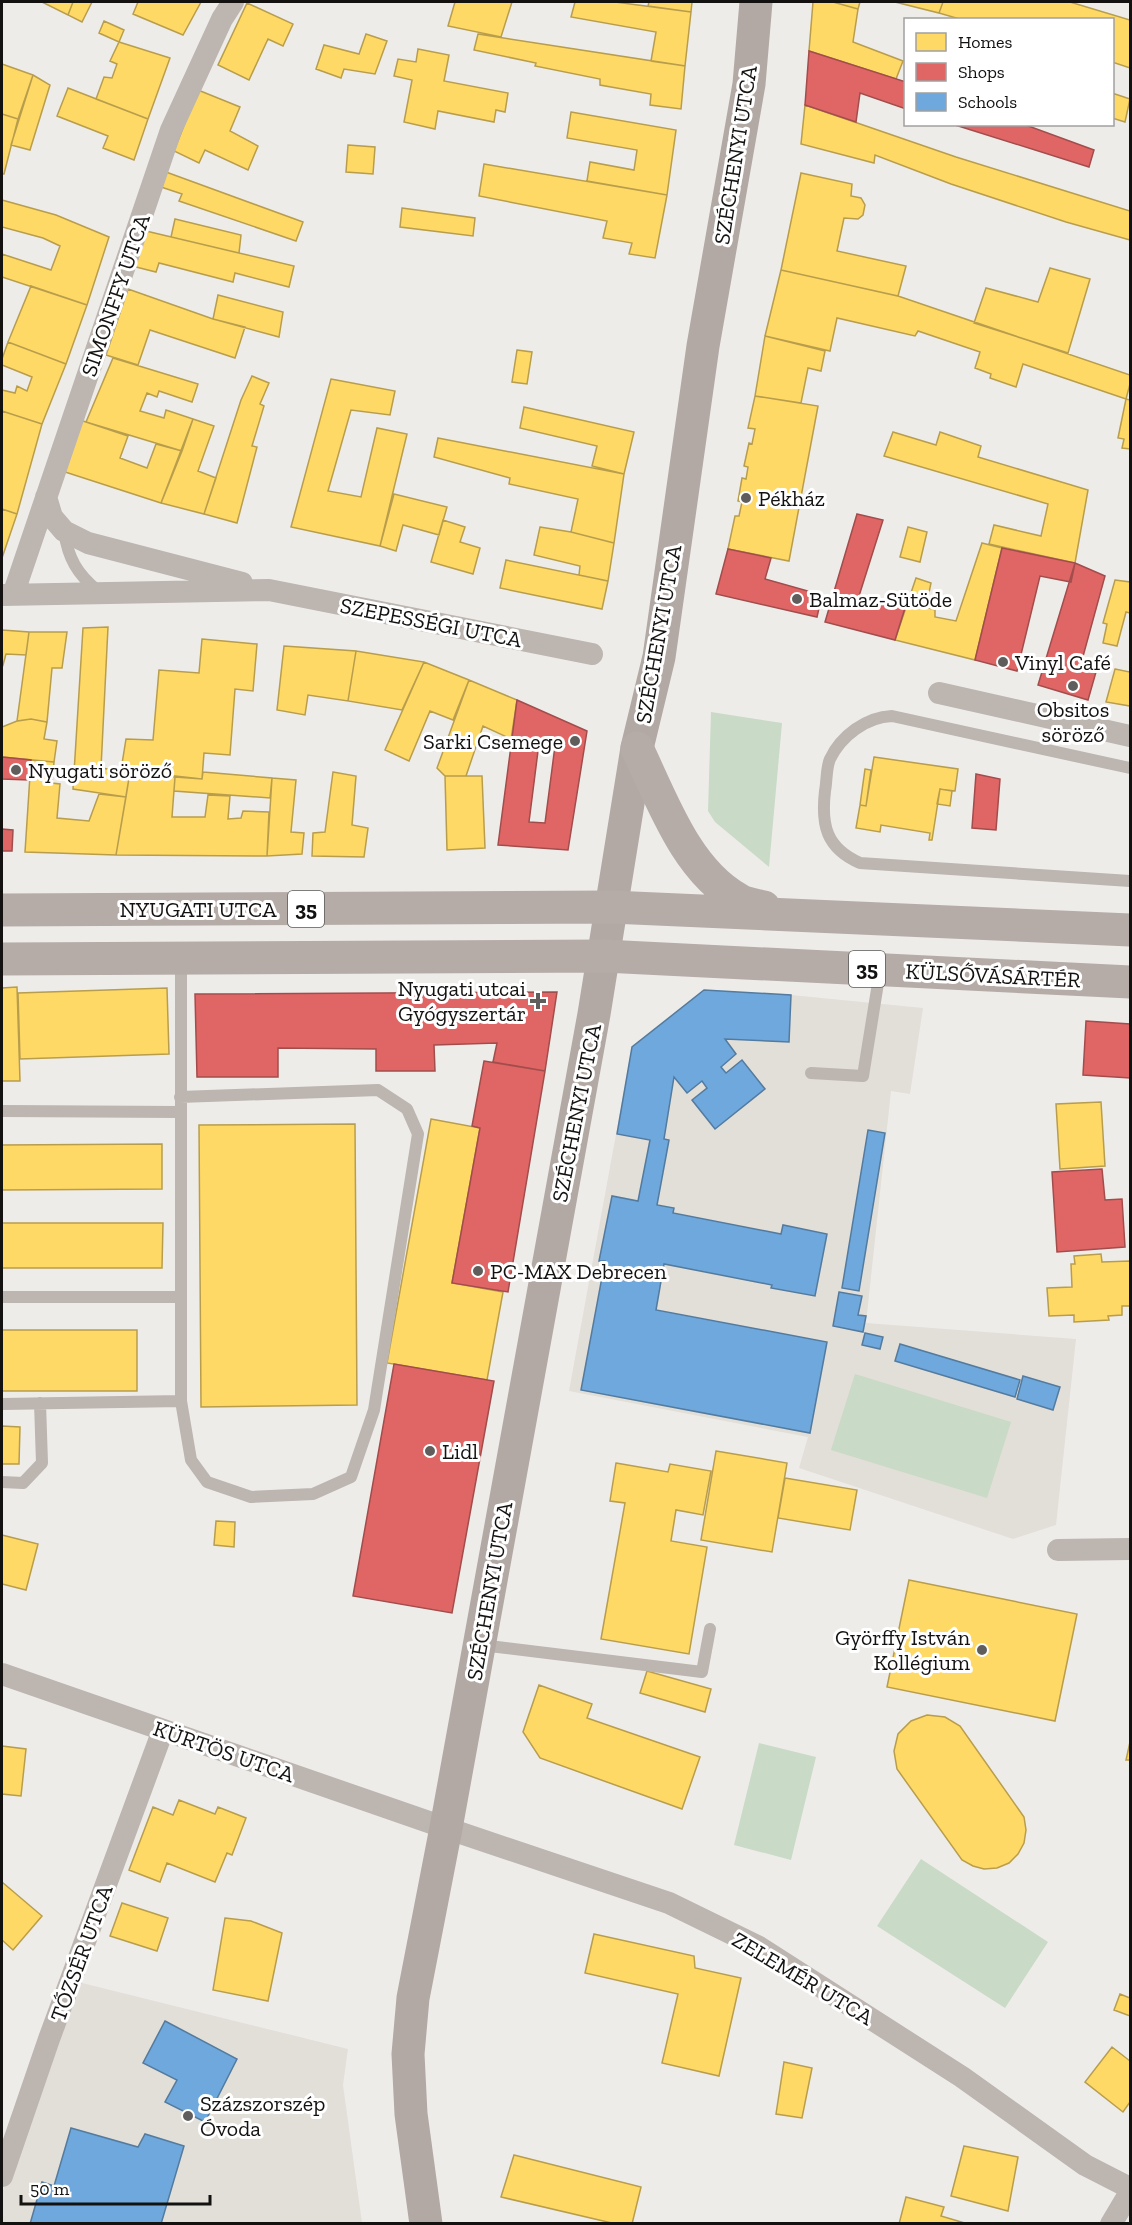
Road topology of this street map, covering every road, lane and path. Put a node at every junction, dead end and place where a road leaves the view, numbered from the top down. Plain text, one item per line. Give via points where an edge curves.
1 (233, 2) edge
2 (756, 2) edge
3 (46, 497) junction
4 (64, 531) junction
5 (269, 590) junction
6 (99, 592) junction
7 (7, 596) edge
8 (592, 654) dead end
9 (939, 693) dead end
10 (1131, 736) edge
11 (637, 748) junction
12 (1131, 768) edge
13 (1131, 881) edge
14 (611, 907) junction
15 (2, 910) edge
16 (795, 915) junction
17 (1131, 930) edge
18 (604, 956) junction
19 (181, 958) junction
20 (2, 959) edge
21 (880, 970) junction
22 (1131, 982) edge
23 (811, 1073) dead end
24 (180, 1096) junction
25 (2, 1111) edge
26 (180, 1112) junction
27 (2, 1297) edge
28 (181, 1297) junction
29 (181, 1401) junction
30 (40, 1403) junction
31 (2, 1404) edge
32 (2, 1482) edge
33 (1131, 1549) edge
34 (1058, 1550) dead end
35 (710, 1629) dead end
36 (480, 1644) junction
37 (2, 1674) edge
38 (163, 1730) junction
39 (446, 1828) junction
40 (2, 2176) edge
41 (1131, 2190) edge
42 (426, 2223) edge
43 (1111, 2223) edge

1 - 3 street, SIMONFFY UTCA via 171,130
2 - 11 street, SZÉCHENYI UTCA via 749,84 703,346 658,657
3 - 4 street via 52,517
3 - 7 street, SIMONFFY UTCA
4 - 5 street, SZEPESSÉGI UTCA via 88,543
4 - 6 lane via 67,549 81,577
5 - 6 street, SZEPESSÉGI UTCA
5 - 8 street, SZEPESSÉGI UTCA
6 - 7 street, SZEPESSÉGI UTCA
9 - 10 street
11 - 14 street, SZÉCHENYI UTCA
11 - 16 main road via 666,810 704,872 739,900
12 - 13 lane via 880,716 842,741 829,761 823,808 825,827 833,843 846,857 860,863
14 - 15 main road, NYUGATI UTCA / 35
14 - 16 main road, 35
14 - 18 street, SZÉCHENYI UTCA
16 - 17 main road, 35
18 - 19 main road, 35
18 - 21 main road, KÜLSŐVÁSÁRTÉR / 35
18 - 36 street, SZÉCHENYI UTCA
19 - 20 main road, 35
19 - 24 lane
21 - 22 main road, KÜLSŐVÁSÁRTÉR / 35
21 - 23 lane via 863,1076
24 - 26 lane
24 - 29 lane via 378,1090 407,1109 418,1134 374,1410 351,1477 313,1494 251,1497 207,1482 191,1460
25 - 26 lane
26 - 28 lane
27 - 28 lane
28 - 29 lane
29 - 30 lane
30 - 31 lane
30 - 32 lane via 42,1464 23,1483
33 - 34 street
35 - 36 lane via 702,1672
36 - 39 street, SZÉCHENYI UTCA
37 - 38 street, KÜRTÖS UTCA
38 - 39 street, KÜRTÖS UTCA
38 - 40 street, TŐZSÉR UTCA
39 - 41 street, ZELEMÉR UTCA via 669,1903 759,1947 962,2077 1085,2165
39 - 42 street, SZÉCHENYI UTCA via 413,1998 408,2054 411,2114
41 - 43 street

